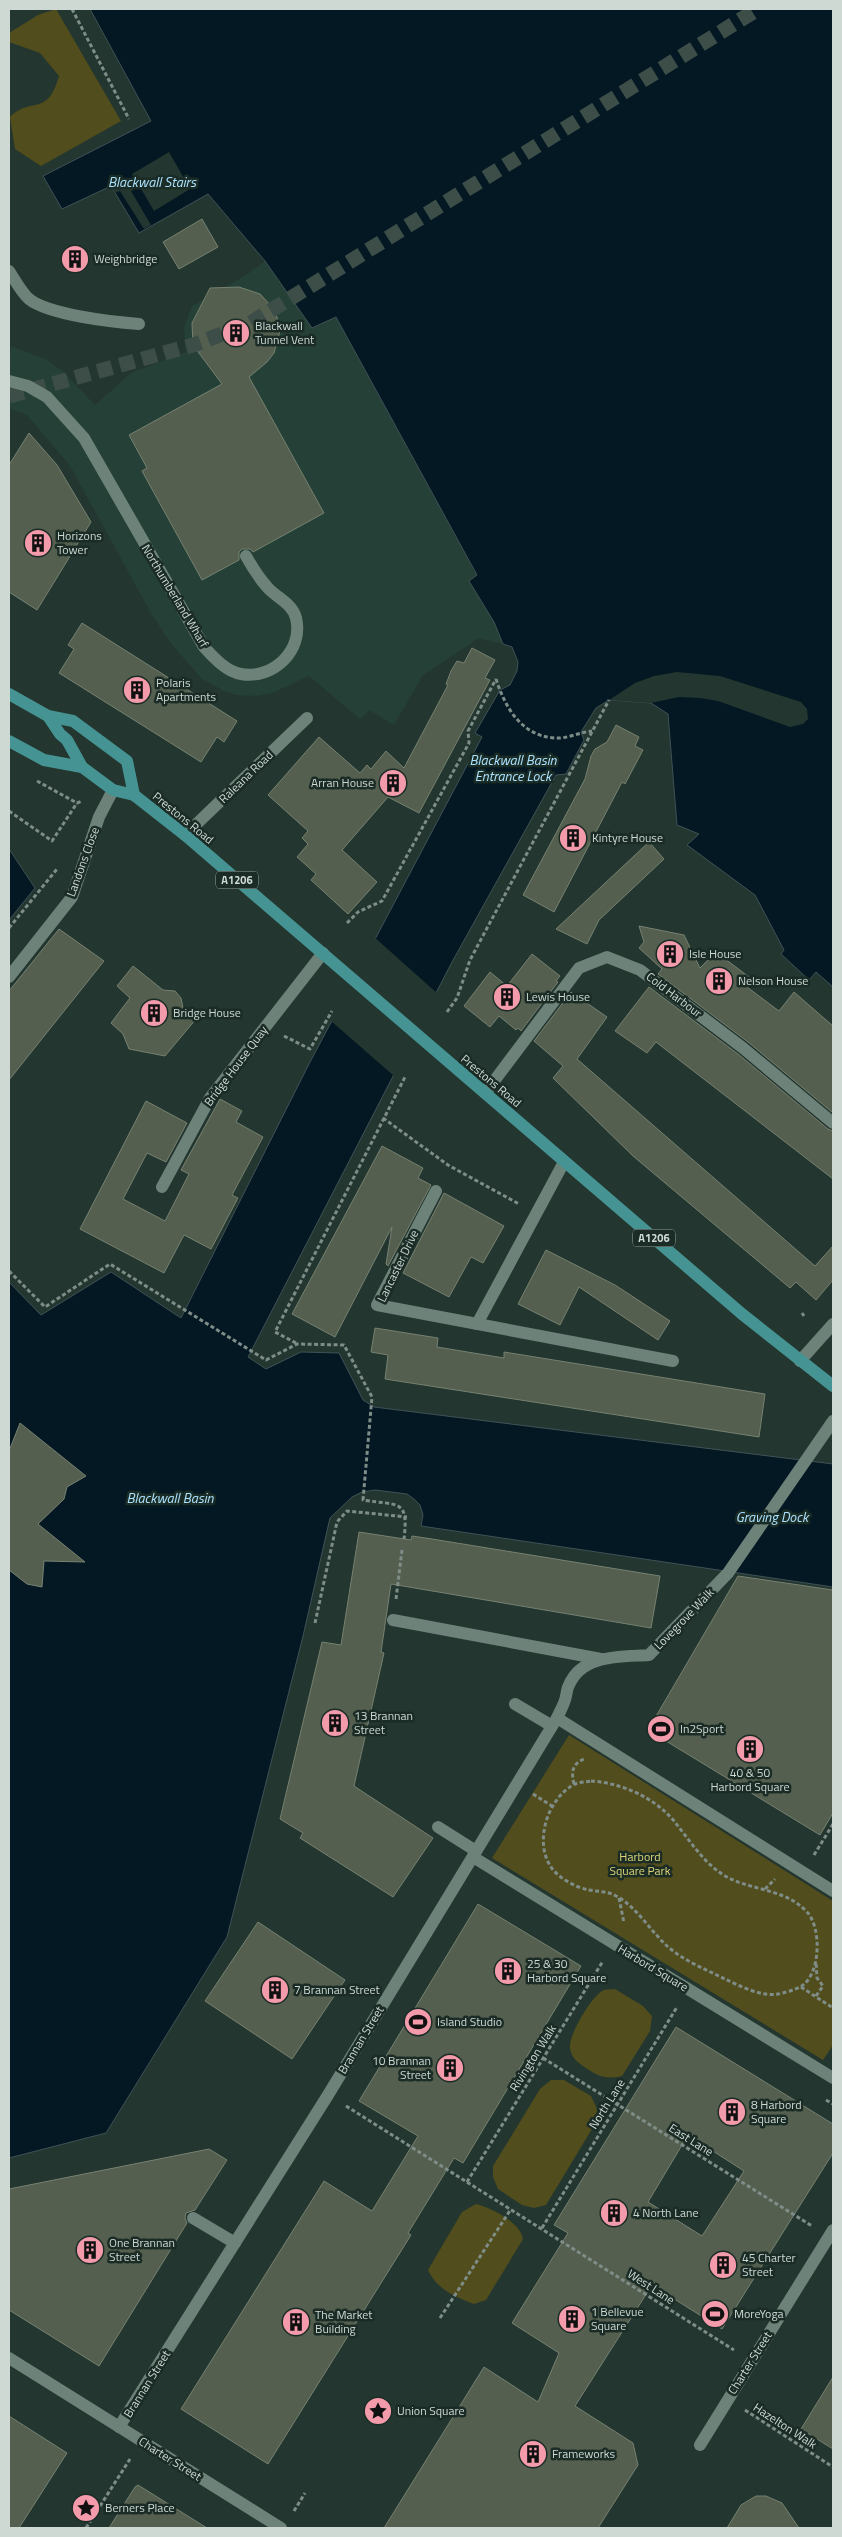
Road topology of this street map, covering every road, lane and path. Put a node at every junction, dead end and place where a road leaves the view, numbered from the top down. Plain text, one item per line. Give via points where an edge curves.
1 (72, 9) edge
2 (129, 119) dead end
3 (9, 271) edge
4 (139, 324) dead end
5 (9, 381) edge
6 (246, 556) dead end
7 (9, 694) edge
8 (609, 700) dead end
9 (48, 716) junction
10 (307, 718) dead end
11 (593, 731) junction
12 (9, 740) edge
13 (82, 767) junction
14 (34, 780) dead end
15 (113, 790) junction
16 (134, 795) junction
17 (77, 803) junction
18 (9, 811) edge
19 (185, 835) junction
20 (60, 866) dead end
21 (347, 923) dead end
22 (9, 928) edge
23 (323, 953) junction
24 (9, 977) edge
25 (332, 1011) dead end
26 (447, 1012) dead end
27 (286, 1037) dead end
28 (405, 1077) dead end
29 (485, 1093) junction
30 (383, 1118) junction
31 (833, 1123) edge
32 (564, 1162) junction
33 (162, 1187) dead end
34 (436, 1191) dead end
35 (522, 1205) dead end
36 (9, 1271) edge
37 (477, 1324) junction
38 (833, 1324) edge
39 (297, 1344) junction
40 (800, 1360) junction
41 (673, 1361) dead end
42 (833, 1386) edge
43 (833, 1421) edge
44 (407, 1517) junction
45 (404, 1539) dead end
46 (402, 1550) dead end
47 (393, 1620) joint
48 (315, 1623) dead end
49 (601, 1659) junction
50 (515, 1704) dead end
51 (554, 1722) junction
52 (602, 1746) junction
53 (574, 1784) junction
54 (833, 1824) edge
55 (438, 1827) dead end
56 (474, 1854) junction
57 (802, 1871) junction
58 (833, 1890) edge
59 (614, 1944) junction
60 (816, 1959) junction
61 (801, 1987) junction
62 (688, 1989) junction
63 (816, 1996) junction
64 (833, 2008) edge
65 (543, 2058) junction
66 (833, 2078) edge
67 (328, 2095) junction
68 (618, 2104) junction
69 (467, 2182) junction
70 (512, 2209) junction
71 (192, 2218) dead end
72 (542, 2228) junction
73 (831, 2233) edge
74 (235, 2243) junction
75 (440, 2318) dead end
76 (9, 2358) edge
77 (751, 2361) junction
78 (728, 2398) junction
79 (119, 2427) junction
80 (700, 2445) dead end
81 (132, 2456) dead end
82 (833, 2467) edge
83 (305, 2494) dead end
84 (292, 2514) dead end
85 (86, 2528) edge
86 (281, 2528) edge

1 - 2 path
3 - 4 street via 25,294 39,305 106,321
5 - 6 street, Northumberland Wharf via 28,386 47,397 84,438 204,648 239,674 257,676 290,654 297,636 296,617 286,602 257,575
7 - 9 main road, Prestons Road / A1206
8 - 11 path
9 - 13 main road, Prestons Road / A1206
9 - 16 main road, Prestons Road / A1206 via 73,721 127,761
10 - 19 street, Raleana Road
11 - 21 path via 554,738 541,735 521,724 505,705 496,679 468,731 468,743 382,900 358,912
11 - 26 path via 470,960 456,998
12 - 13 main road, Prestons Road / A1206 via 44,760
13 - 15 main road, Prestons Road / A1206
14 - 17 path
15 - 16 main road, Prestons Road / A1206
15 - 17 path
15 - 24 street, Landons Close via 99,817 72,897
16 - 19 main road, Prestons Road / A1206
17 - 18 path via 52,841
19 - 23 main road, Prestons Road / A1206
20 - 22 path
23 - 29 main road, Prestons Road / A1206
23 - 33 street, Bridge House Quay via 210,1098
25 - 27 path via 310,1049
28 - 30 path
29 - 31 street, Cold Harbour via 579,968 608,957 640,970 743,1048
29 - 32 main road, Prestons Road / A1206
30 - 35 path via 448,1165
30 - 39 path via 275,1332
32 - 37 street
32 - 40 main road, Prestons Road / A1206
34 - 37 street, Lancaster Drive via 377,1305
36 - 39 path via 45,1307 110,1264 266,1360
37 - 41 street, Lancaster Drive
38 - 40 street
39 - 44 path via 344,1345 372,1397 363,1500 397,1506
40 - 42 main road, Prestons Road / A1206
43 - 49 street, Lovegrove Walk via 728,1573 649,1655
44 - 45 path
44 - 48 path via 347,1511 337,1522
46 - 47 path
47 - 49 street, Lovegrove Walk
49 - 51 street, Brannan Street via 576,1673
50 - 51 street
51 - 52 street
51 - 56 street, Brannan Street
52 - 53 path via 595,1759 582,1759 574,1765
52 - 57 street
53 - 60 path via 610,1782 628,1789 672,1818 698,1851 722,1874 790,1899 807,1912 816,1928
53 - 61 path via 552,1806 545,1824 543,1850 552,1869 572,1884 619,1897 667,1946 727,1980 754,1991 777,1994
54 - 57 path
55 - 56 street, Harbord Square
56 - 59 street, Harbord Square
56 - 67 street, Brannan Street
57 - 58 street
59 - 62 street, Harbord Square
59 - 65 path, Rivington Walk
60 - 61 path
60 - 63 path via 817,1978 823,1986
61 - 63 path
62 - 66 street, Harbord Square
62 - 68 path, North Lane
63 - 64 path
65 - 68 path, East Lane
65 - 69 path, Rivington Walk
67 - 69 path
67 - 74 street, Brannan Street
68 - 72 path, North Lane
68 - 73 path, East Lane
69 - 70 path, West Lane
70 - 72 path, West Lane
70 - 75 path
71 - 74 street
72 - 77 path, West Lane
73 - 77 street, Charter Street
74 - 79 street, Brannan Street
76 - 79 street, Charter Street
77 - 78 street, Charter Street
78 - 80 street, Charter Street
78 - 82 path, Hazelton Walk
79 - 86 street, Charter Street
81 - 85 path
83 - 84 path

